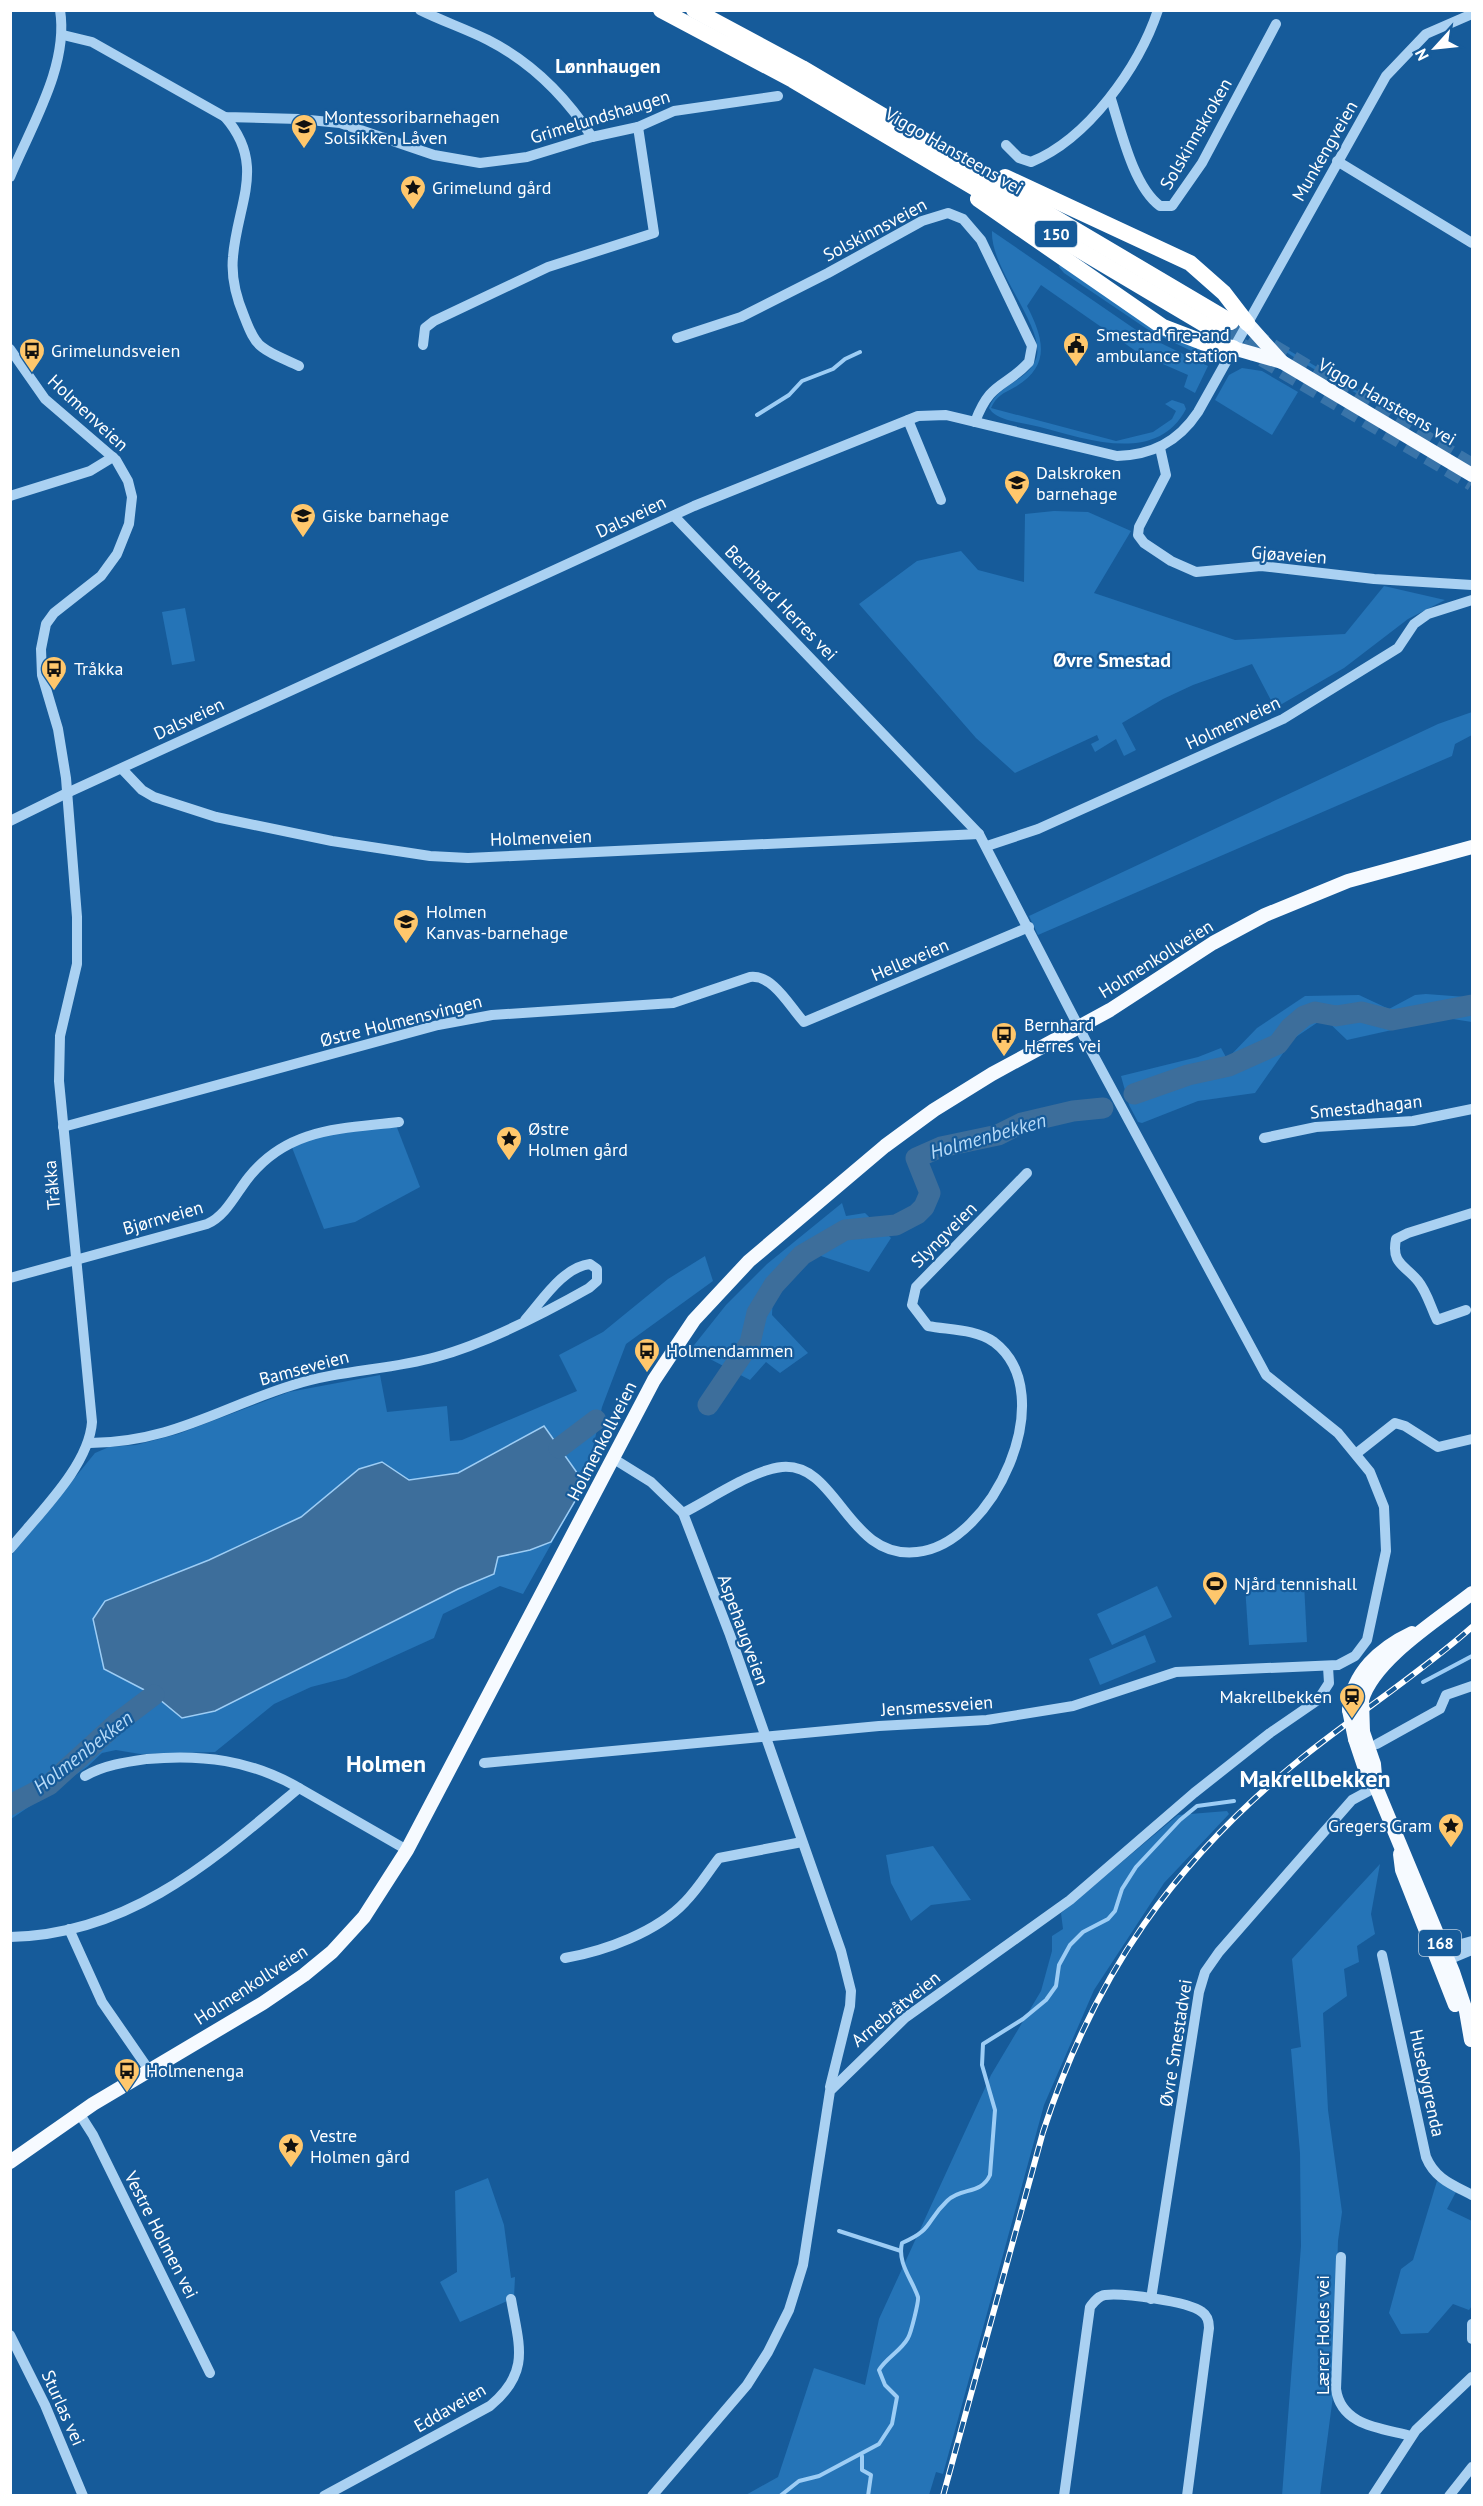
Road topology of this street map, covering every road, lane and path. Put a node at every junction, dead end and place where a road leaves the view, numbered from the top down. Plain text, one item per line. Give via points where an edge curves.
1 (60, 10) edge
2 (420, 10) edge
3 (662, 10) edge
4 (694, 10) edge
5 (1158, 10) edge
6 (1473, 14) edge
7 (1276, 24) dead end
8 (63, 35) junction
9 (778, 96) dead end
10 (1111, 99) junction
11 (225, 117) junction
12 (638, 127) junction
13 (889, 136) junction
14 (592, 137) junction
15 (925, 140) junction
16 (1006, 145) dead end
17 (1337, 161) junction
18 (10, 177) edge
19 (1473, 243) edge
20 (1234, 332) junction
21 (676, 338) dead end
22 (423, 345) dead end
23 (10, 349) edge
24 (1281, 362) junction
25 (299, 366) dead end
26 (908, 420) junction
27 (975, 422) junction
28 (1160, 448) junction
29 (112, 457) junction
30 (1473, 475) edge
31 (10, 496) edge
32 (941, 500) dead end
33 (674, 516) junction
34 (1473, 585) edge
35 (1473, 600) edge
36 (122, 769) junction
37 (67, 792) junction
38 (10, 821) edge
39 (979, 834) junction
40 (987, 846) junction
41 (1473, 848) edge
42 (1029, 927) junction
43 (804, 1022) joint
44 (1078, 1028) junction
45 (1473, 1109) edge
46 (399, 1122) dead end
47 (63, 1127) junction
48 (1263, 1138) dead end
49 (1027, 1173) dead end
50 (1473, 1213) edge
51 (75, 1258) junction
52 (10, 1278) edge
53 (1466, 1310) dead end
54 (525, 1320) junction
55 (1473, 1438) edge
56 (88, 1447) junction
57 (1357, 1454) junction
58 (614, 1459) junction
59 (683, 1513) junction
60 (10, 1549) edge
61 (1473, 1593) edge
62 (1425, 1628) junction
63 (1370, 1630) joint
64 (1328, 1666) junction
65 (1473, 1686) edge
66 (1359, 1735) junction
67 (764, 1738) junction
68 (1377, 1744) dead end
69 (484, 1763) dead end
70 (85, 1776) dead end
71 (1375, 1784) junction
72 (299, 1788) junction
73 (802, 1842) junction
74 (407, 1850) junction
75 (69, 1929) junction
76 (10, 1936) edge
77 (1473, 1941) edge
78 (1473, 1950) edge
79 (1382, 1955) dead end
80 (1442, 1956) junction
81 (565, 1958) dead end
82 (1472, 2042) edge
83 (149, 2070) junction
84 (830, 2091) junction
85 (79, 2113) junction
86 (10, 2162) edge
87 (1473, 2194) edge
88 (1341, 2257) dead end
89 (1151, 2299) junction
90 (511, 2300) dead end
91 (1473, 2324) edge
92 (10, 2335) edge
93 (1473, 2339) edge
94 (210, 2373) dead end
95 (1473, 2377) edge
96 (1411, 2436) junction
97 (1473, 2467) edge
98 (83, 2496) edge
99 (324, 2496) edge
100 (652, 2496) edge
101 (1064, 2496) edge
102 (1187, 2496) edge
103 (1373, 2496) edge
104 (1449, 2496) edge

1 - 8 street
2 - 14 street via 486,39 522,62 558,94
3 - 13 highway, Viggo Hansteens vei / 150
4 - 15 highway, Viggo Hansteens vei / 150
5 - 10 street via 1144,45
6 - 17 street, Munkengveien via 1433,30 1406,54 1386,76
7 - 10 street, Solskinnskroken via 1202,163 1172,207 1160,206 1146,191
8 - 11 street, Grimelundshaugen via 92,42
8 - 18 street via 57,65
9 - 12 street, Grimelundshaugen via 674,111
10 - 16 street via 1066,140 1037,159 1023,161
11 - 14 street, Grimelundshaugen via 340,123 434,155 480,163 526,158
11 - 25 street via 240,140 249,171 233,257 241,309 260,346
12 - 14 street, Grimelundshaugen
12 - 22 street via 654,233 548,267 434,321 425,328
13 - 20 highway, Viggo Hansteens vei / 150
13 - 20 highway via 1148,318 1193,339
15 - 20 highway, Viggo Hansteens vei / 150
15 - 20 highway via 1190,263 1224,293
17 - 19 street
17 - 20 street, Munkengveien
20 - 24 main road, Viggo Hansteens vei / 150
20 - 24 main road, Viggo Hansteens vei / 150
20 - 28 street, Dalsveien via 1190,424
21 - 27 street, Solskinnsveien via 741,317 921,221 948,213 963,219 981,240 1032,346 1029,362 992,391
23 - 29 street, Holmenveien via 45,399
24 - 30 main road, Viggo Hansteens vei / 150
26 - 27 street, Dalsveien via 939,414
26 - 32 street
26 - 33 street, Dalsveien
27 - 28 street, Dalsveien via 1117,456
28 - 34 street, Gjøaveien via 1166,475 1138,535 1144,543 1189,570 1204,573 1273,567 1359,578
29 - 31 street via 90,471
29 - 37 street, Holmenveien via 124,473 132,497 123,542 101,576 57,608 42,639 42,675 58,729
33 - 36 street, Dalsveien
33 - 39 street, Bernhard Herres vei
35 - 40 street, Holmenveien via 1428,614 1414,624 1398,648 1283,719 1038,829
36 - 37 street, Dalsveien
36 - 39 street, Holmenveien via 148,794 190,809 315,838 430,856 468,858
37 - 38 street, Dalsveien
37 - 47 street, Tråkka via 78,949 59,1047
39 - 40 street, Bernhard Herres vei
40 - 42 street, Bernhard Herres vei
41 - 44 main road, Holmenkollveien via 1366,876 1282,907 1213,943
42 - 43 street, Helleveien
42 - 44 street, Bernhard Herres vei
43 - 47 street, Østre Holmensvingen via 770,983 750,977 673,1003 492,1015 438,1024
44 - 57 street, Bernhard Herres vei via 1266,1376 1338,1433
44 - 58 main road, Holmenkollveien via 992,1074 919,1120 748,1261 674,1347
45 - 48 street, Smestadhagan via 1413,1121 1316,1127
46 - 51 street, Bjørnveien via 302,1136 253,1172 213,1222
47 - 51 street, Tråkka
49 - 59 street, Slyngveien via 916,1287 912,1305 928,1326 975,1333 994,1343 1009,1360 1018,1384 1022,1415 1012,1460 976,1518 942,1545 925,1551 894,1550 866,1536 817,1477 794,1467 765,1471
50 - 53 street via 1408,1233 1396,1239 1393,1251 1400,1265 1419,1282 1437,1320
51 - 52 street, Bjørnveien
51 - 56 street, Tråkka via 92,1422
54 - 54 street, Bamseveien via 589,1288 597,1281 597,1269 590,1264 570,1271
54 - 56 street, Bamseveien via 481,1342 435,1358 295,1384 157,1436
55 - 57 street via 1438,1447 1395,1423
56 - 60 street
57 - 63 street, Bernhard Herres vei via 1374,1481 1387,1524 1386,1551
58 - 59 street, Aspehaugveien via 651,1482
58 - 74 main road, Holmenkollveien
59 - 67 street, Aspehaugveien
61 - 62 main road, 168
62 - 66 main road, 168, bridge via 1376,1672 1362,1700
62 - 66 main road, 168, bridge via 1392,1644 1368,1663 1353,1687 1349,1710
63 - 64 street, Jensmessveien via 1355,1656
64 - 67 street, Jensmessveien via 1176,1672 1072,1706 1003,1718
64 - 84 street, Arnebråtveien via 1329,1683 1318,1700 1194,1793 1070,1900 905,2018
65 - 68 street via 1446,1695 1440,1709
66 - 71 main road, 168 via 1364,1766
67 - 69 street, Jensmessveien
67 - 73 street, Aspehaugveien
70 - 72 street via 121,1763 191,1756 234,1761
71 - 80 main road, 168 via 1400,1849 1402,1870
71 - 89 street, Øvre Smestadvei via 1352,1800 1205,1972
72 - 74 street
72 - 75 street via 180,1883 136,1907
73 - 81 street via 719,1858 685,1902 670,1914 628,1940
73 - 84 street, Aspehaugveien via 851,1990
74 - 83 main road, Holmenkollveien via 364,1917 325,1958 269,1999
75 - 76 street
75 - 83 street via 102,2002
77 - 80 street
78 - 80 street
79 - 87 street, Husebygrenda via 1426,2157 1440,2178
80 - 82 main road, 168
83 - 85 main road, Holmenkollveien
84 - 100 street via 805,2254 789,2310 747,2385
85 - 86 main road, Holmenkollveien
85 - 94 street, Vestre Holmen vei
88 - 96 street, Lærer Holes vei via 1338,2402 1353,2419
89 - 101 street via 1102,2296 1090,2307
89 - 102 street via 1198,2309 1209,2322
90 - 99 street, Eddaveien via 519,2368 506,2393 490,2406
91 - 93 street
92 - 98 street, Sturlas vei via 47,2408
95 - 96 street
96 - 103 street
97 - 104 street

